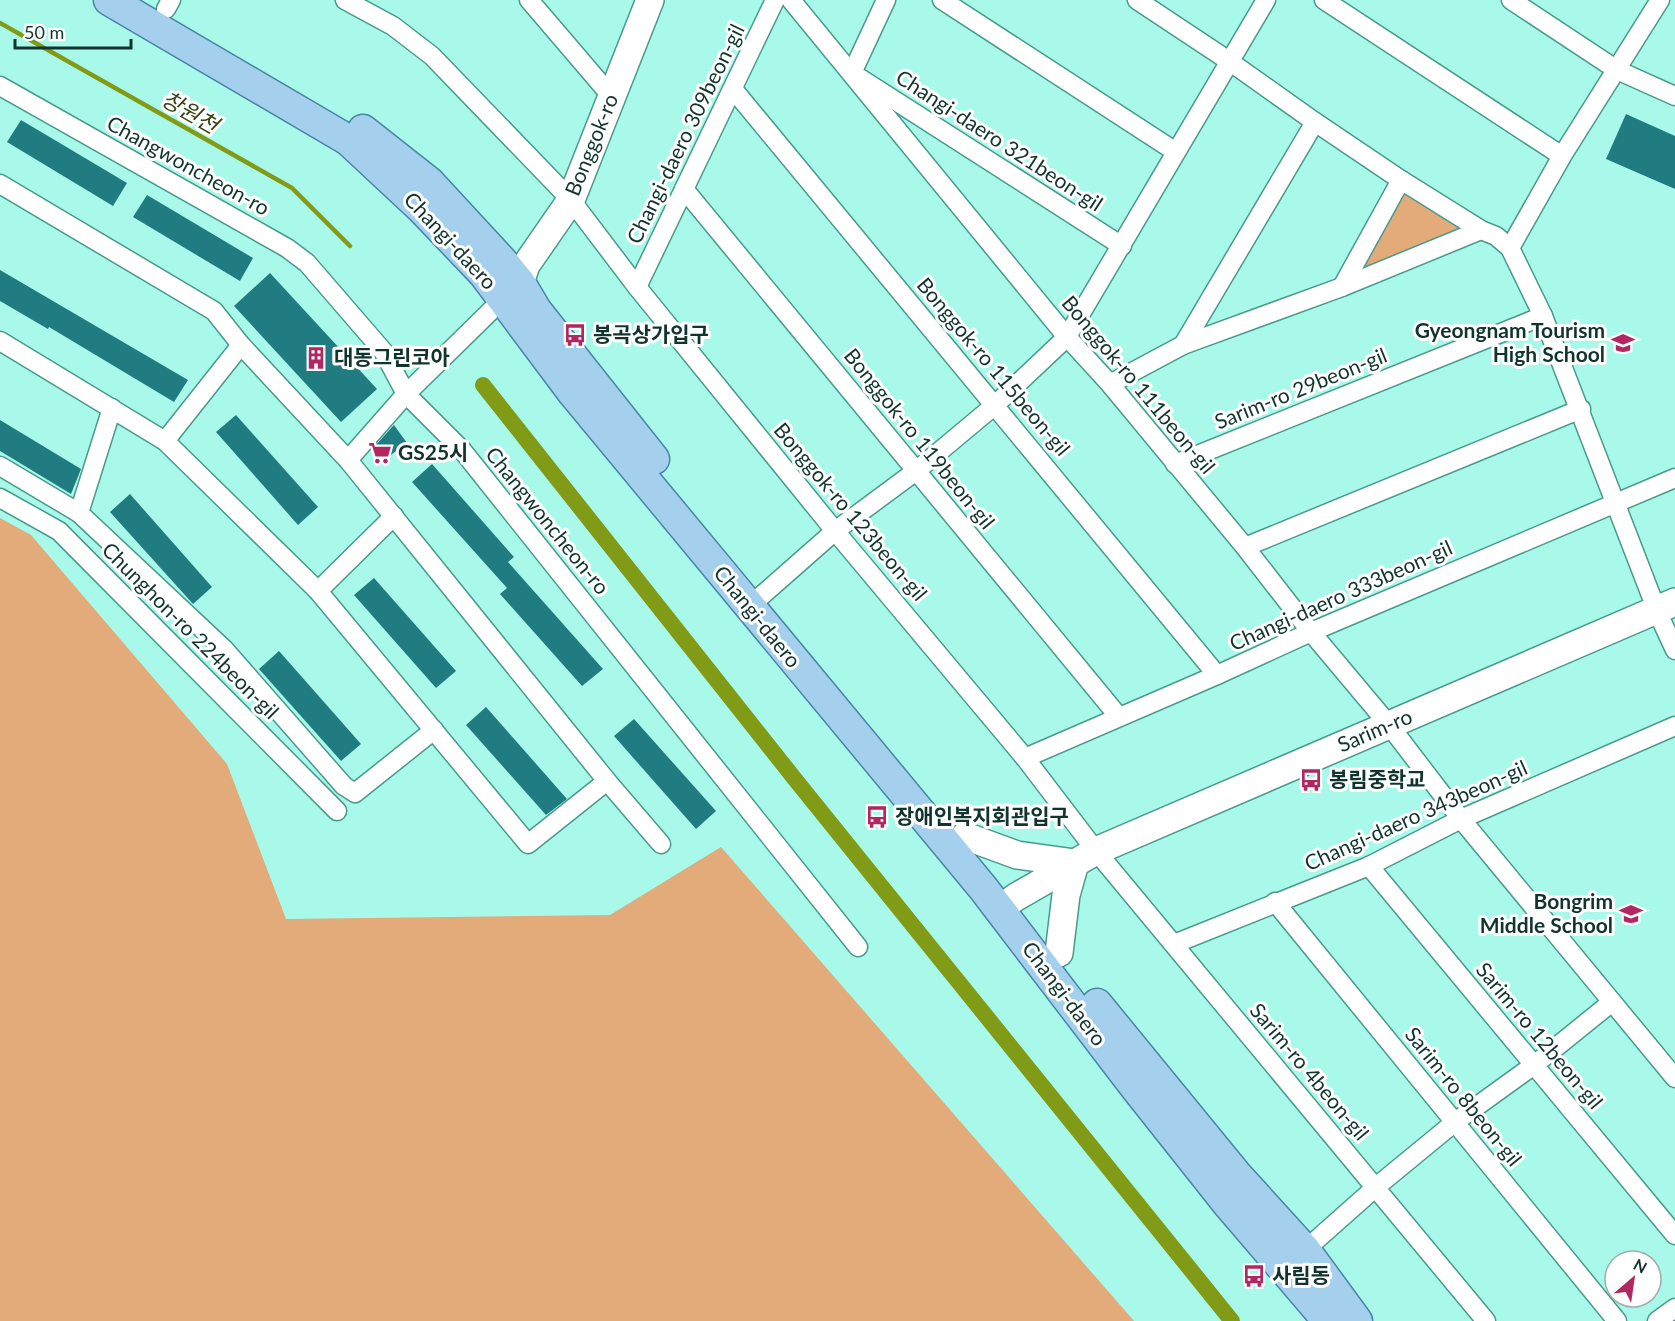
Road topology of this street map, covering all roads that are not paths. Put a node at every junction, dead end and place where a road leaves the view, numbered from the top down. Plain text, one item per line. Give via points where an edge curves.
1 (109, 0) edge
2 (345, 0) edge
3 (529, 0) edge
4 (650, 0) edge
5 (775, 0) edge
6 (791, 0) edge
7 (886, 0) edge
8 (942, 0) edge
9 (1137, 0) edge
10 (1266, 0) edge
11 (1324, 0) edge
12 (1511, 0) edge
13 (1660, 0) edge
14 (162, 3) edge
15 (1229, 61) junction
16 (1617, 70) junction
17 (852, 73) junction
18 (0, 86) edge
19 (733, 88) junction
20 (1675, 96) edge
21 (612, 97) junction
22 (1315, 122) junction
23 (1176, 152) junction
24 (1562, 156) junction
25 (1401, 180) junction
26 (0, 184) edge
27 (684, 189) junction
28 (571, 200) junction
29 (1481, 230) junction
30 (1122, 246) junction
31 (1510, 248) junction
32 (637, 287) junction
33 (1342, 287) junction
34 (512, 291) junction
35 (1543, 316) junction
36 (1067, 337) junction
37 (0, 341) edge
38 (241, 345) junction
39 (1183, 345) junction
40 (1110, 384) junction
41 (410, 389) junction
42 (995, 405) junction
43 (112, 408) junction
44 (1581, 409) junction
45 (165, 441) junction
46 (348, 460) junction
47 (1175, 464) junction
48 (0, 466) edge
49 (916, 471) junction
50 (1675, 478) edge
51 (0, 498) edge
52 (1616, 503) junction
53 (80, 513) junction
54 (394, 516) junction
55 (835, 531) junction
56 (1245, 547) junction
57 (318, 591) junction
58 (760, 597) junction
59 (1666, 606) edge
60 (1311, 632) junction
61 (1675, 650) edge
62 (1217, 675) junction
63 (1119, 717) junction
64 (1389, 725) junction
65 (1675, 726) edge
66 (434, 730) junction
67 (1025, 758) junction
68 (607, 781) junction
69 (337, 811) dead end
70 (1461, 819) junction
71 (965, 836) junction
72 (661, 844) dead end
73 (1086, 857) junction
74 (1369, 866) junction
75 (1275, 902) junction
76 (1008, 903) junction
77 (1174, 944) junction
78 (858, 947) dead end
79 (1059, 953) junction
80 (1612, 1002) junction
81 (1534, 1065) junction
82 (1675, 1078) edge
83 (1455, 1122) junction
84 (1376, 1187) junction
85 (1675, 1235) edge
86 (1305, 1250) junction
87 (1675, 1308) edge
88 (1328, 1321) edge
89 (1358, 1321) edge
90 (1486, 1321) edge
91 (1617, 1321) edge
92 (1657, 1321) edge

1 - 34 main road, Changi-daero via 348,140
2 - 28 street, Bonggok-ro 123beon-gil via 393,26 432,56
3 - 21 street
4 - 21 street, Bonggok-ro
5 - 19 street, Changi-daero 309beon-gil
6 - 17 street, Bonggok-ro 111beon-gil
7 - 17 street
8 - 23 street
9 - 15 street
10 - 15 street
11 - 24 street
12 - 16 street
13 - 16 street
14 - 34 main road, Changi-daero via 345,116 429,182 502,261
15 - 22 street
15 - 23 street
16 - 20 street
16 - 24 street
17 - 30 street, Changi-daero 321beon-gil
17 - 36 street, Bonggok-ro 111beon-gil
18 - 41 street, Changwoncheon-ro via 287,248 307,263 384,351
19 - 27 street, Changi-daero 309beon-gil
19 - 42 street, Bonggok-ro 115beon-gil
21 - 28 street, Bonggok-ro
22 - 25 street
22 - 39 street
23 - 30 street
24 - 31 street
25 - 29 street
25 - 33 street
26 - 38 street via 214,311
27 - 32 street, Changi-daero 309beon-gil
27 - 49 street, Bonggok-ro 119beon-gil
28 - 32 street, Bonggok-ro 123beon-gil
28 - 34 street, Bonggok-ro
29 - 31 street
29 - 33 street
30 - 36 street
31 - 35 street
32 - 55 street, Bonggok-ro 123beon-gil
33 - 39 street
34 - 41 street
34 - 58 main road, Changi-daero via 536,310
34 - 76 main road, Changi-daero via 573,393
35 - 44 street
35 - 47 street, Sarim-ro 29beon-gil
36 - 40 street, Bonggok-ro 111beon-gil
36 - 42 street
37 - 43 street
38 - 45 street
38 - 46 street
39 - 40 street
40 - 47 street, Bonggok-ro 111beon-gil
41 - 46 street
41 - 78 street, Changwoncheon-ro
42 - 49 street
42 - 62 street, Bonggok-ro 115beon-gil
43 - 45 street
43 - 53 street
44 - 52 street
44 - 56 street
45 - 57 street
46 - 54 street
47 - 56 street, Bonggok-ro 111beon-gil
48 - 53 street
49 - 55 street
49 - 63 street, Bonggok-ro 119beon-gil
50 - 52 street, Changi-daero 333beon-gil
51 - 69 street, Chunghon-ro 224beon-gil via 59,531
52 - 59 street
52 - 60 street, Changi-daero 333beon-gil
53 - 66 street via 224,650 344,786 355,793
54 - 57 street
54 - 68 street
55 - 58 street
55 - 67 street, Bonggok-ro 123beon-gil
56 - 60 street, Bonggok-ro 111beon-gil
57 - 66 street
58 - 71 main road, Changi-daero
59 - 61 street
59 - 64 street, Sarim-ro
60 - 62 street, Changi-daero 333beon-gil
60 - 64 street, Bonggok-ro 111beon-gil
62 - 63 street, Changi-daero 333beon-gil
63 - 67 street, Changi-daero 333beon-gil
64 - 70 street, Bonggok-ro 111beon-gil
64 - 73 street, Sarim-ro
65 - 70 street, Changi-daero 343beon-gil
66 - 68 street via 528,844
67 - 73 street, Bonggok-ro 123beon-gil
68 - 72 street
70 - 74 street, Changi-daero 343beon-gil
70 - 80 street, Bonggok-ro 111beon-gil
71 - 73 street via 1017,855
71 - 76 main road, Changi-daero
73 - 76 street, Sarim-ro
73 - 77 street, Sarim-ro 4beon-gil
73 - 79 street via 1066,895
74 - 75 street, Changi-daero 343beon-gil
74 - 81 street, Sarim-ro 12beon-gil
75 - 77 street, Changi-daero 343beon-gil
75 - 83 street, Sarim-ro 8beon-gil
76 - 79 main road, Changi-daero
76 - 88 main road, Changi-daero via 1135,1087
77 - 84 street, Sarim-ro 4beon-gil
79 - 86 main road, Changi-daero via 1236,1174
80 - 81 street
80 - 82 street, Bonggok-ro 111beon-gil
81 - 83 street
81 - 85 street, Sarim-ro 12beon-gil
83 - 84 street
83 - 91 street, Sarim-ro 8beon-gil
84 - 86 street
84 - 90 street, Sarim-ro 4beon-gil
86 - 89 main road, Changi-daero
87 - 92 street

